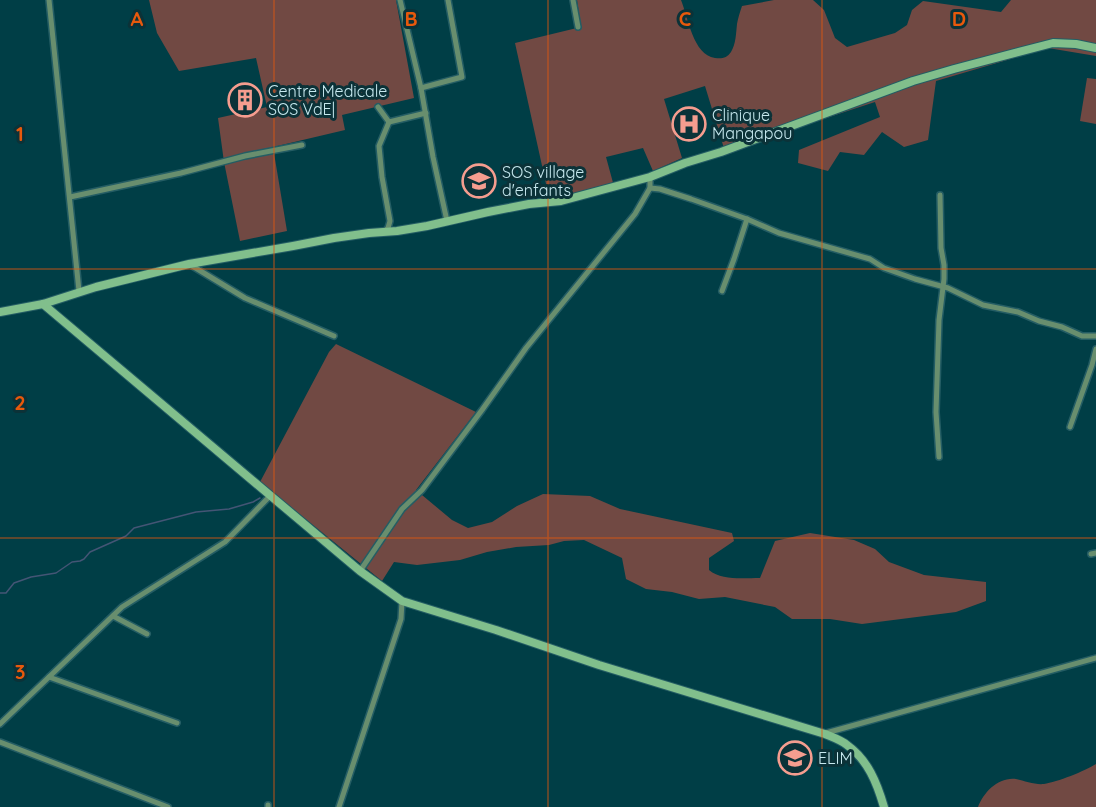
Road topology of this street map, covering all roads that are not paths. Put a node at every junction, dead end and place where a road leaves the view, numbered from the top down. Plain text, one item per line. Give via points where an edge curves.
1 (49, 0) edge
2 (400, 0) edge
3 (448, 0) edge
4 (573, 0) edge
5 (578, 27) dead end
6 (1096, 48) edge
7 (421, 88) junction
8 (378, 107) dead end
9 (426, 113) junction
10 (389, 122) junction
11 (302, 145) dead end
12 (650, 177) junction
13 (650, 188) junction
14 (940, 195) dead end
15 (70, 197) junction
16 (747, 219) junction
17 (447, 221) junction
18 (384, 232) junction
19 (189, 264) junction
20 (942, 286) junction
21 (79, 291) junction
22 (722, 291) dead end
23 (43, 304) junction
24 (0, 312) edge
25 (334, 336) dead end
26 (1096, 336) edge
27 (1096, 349) edge
28 (1070, 427) dead end
29 (939, 457) dead end
30 (270, 496) junction
31 (360, 571) junction
32 (402, 602) junction
33 (113, 616) junction
34 (147, 634) dead end
35 (1096, 658) edge
36 (50, 677) junction
37 (177, 723) dead end
38 (0, 724) edge
39 (825, 734) junction
40 (0, 742) edge
41 (168, 807) edge
42 (339, 807) edge
43 (884, 807) edge

1 - 15 street
2 - 7 street
3 - 7 street via 462,77
4 - 5 street
6 - 12 main road via 1053,43 954,69
7 - 9 street
8 - 10 street
9 - 10 street
9 - 17 street
10 - 18 street via 379,147 390,221
11 - 15 street
12 - 13 street
12 - 17 main road via 561,201
13 - 16 street
13 - 31 street via 635,214 526,348 422,490 402,509
14 - 20 street
15 - 21 street
16 - 20 street
16 - 22 street
17 - 18 main road
18 - 19 main road
19 - 21 main road
19 - 25 street via 245,298
20 - 26 street via 983,305 1018,312 1082,336
20 - 29 street via 936,412
21 - 23 main road
23 - 24 main road
23 - 30 main road
27 - 28 street
30 - 31 main road
30 - 33 street via 225,542
31 - 32 main road
32 - 39 main road
32 - 42 street via 401,619
33 - 34 street
33 - 36 street
35 - 39 street
36 - 37 street
36 - 38 street
39 - 43 main road via 846,744 868,767
40 - 41 street

